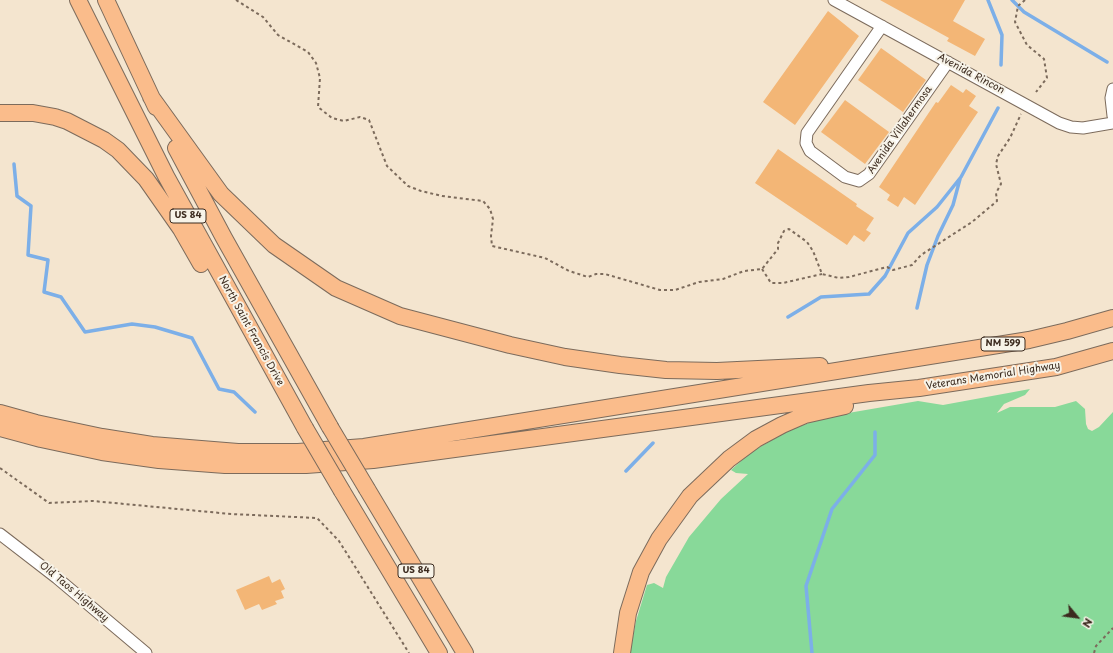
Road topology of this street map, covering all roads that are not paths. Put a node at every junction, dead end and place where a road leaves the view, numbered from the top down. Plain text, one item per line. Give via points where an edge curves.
1 (78, 0) edge
2 (106, 0) edge
3 (834, 0) edge
4 (882, 26) junction
5 (948, 62) junction
6 (1113, 89) edge
7 (152, 97) junction
8 (0, 113) edge
9 (1113, 116) edge
10 (1113, 123) edge
11 (241, 315) junction
12 (1113, 318) edge
13 (1113, 351) edge
14 (892, 361) junction
15 (919, 388) junction
16 (0, 413) edge
17 (0, 428) edge
18 (0, 534) edge
19 (146, 653) edge
20 (439, 653) edge
21 (465, 653) edge
22 (622, 653) edge

1 - 11 highway, North Saint Francis Drive / US 84 via 166,176
2 - 7 highway, US 84
3 - 4 street, Avenida Rincon
4 - 5 street, Avenida Rincon
4 - 5 street, Avenida Villahermosa via 807,133 806,143 810,151 845,177 859,181 870,174
5 - 10 street, Avenida Rincon via 1065,126 1083,128
6 - 9 street via 1110,98
7 - 14 highway via 221,194 274,246 336,288 400,316 546,353 601,363 660,369 717,371
7 - 21 highway, US 84, bridge via 224,238 330,427
8 - 11 highway via 33,113 67,121 118,150 162,200 201,263
11 - 20 highway, North Saint Francis Drive / US 84, bridge
12 - 14 highway, NM 599 via 1029,340
13 - 15 highway, Veterans Memorial Highway via 1056,367
14 - 16 highway via 364,447 298,452 238,452 152,445 102,437
15 - 17 highway via 373,460 306,465 225,465 159,460 102,452
15 - 22 highway via 805,415 756,439 707,478 672,519 642,572 628,613
18 - 19 street, Old Taos Highway

